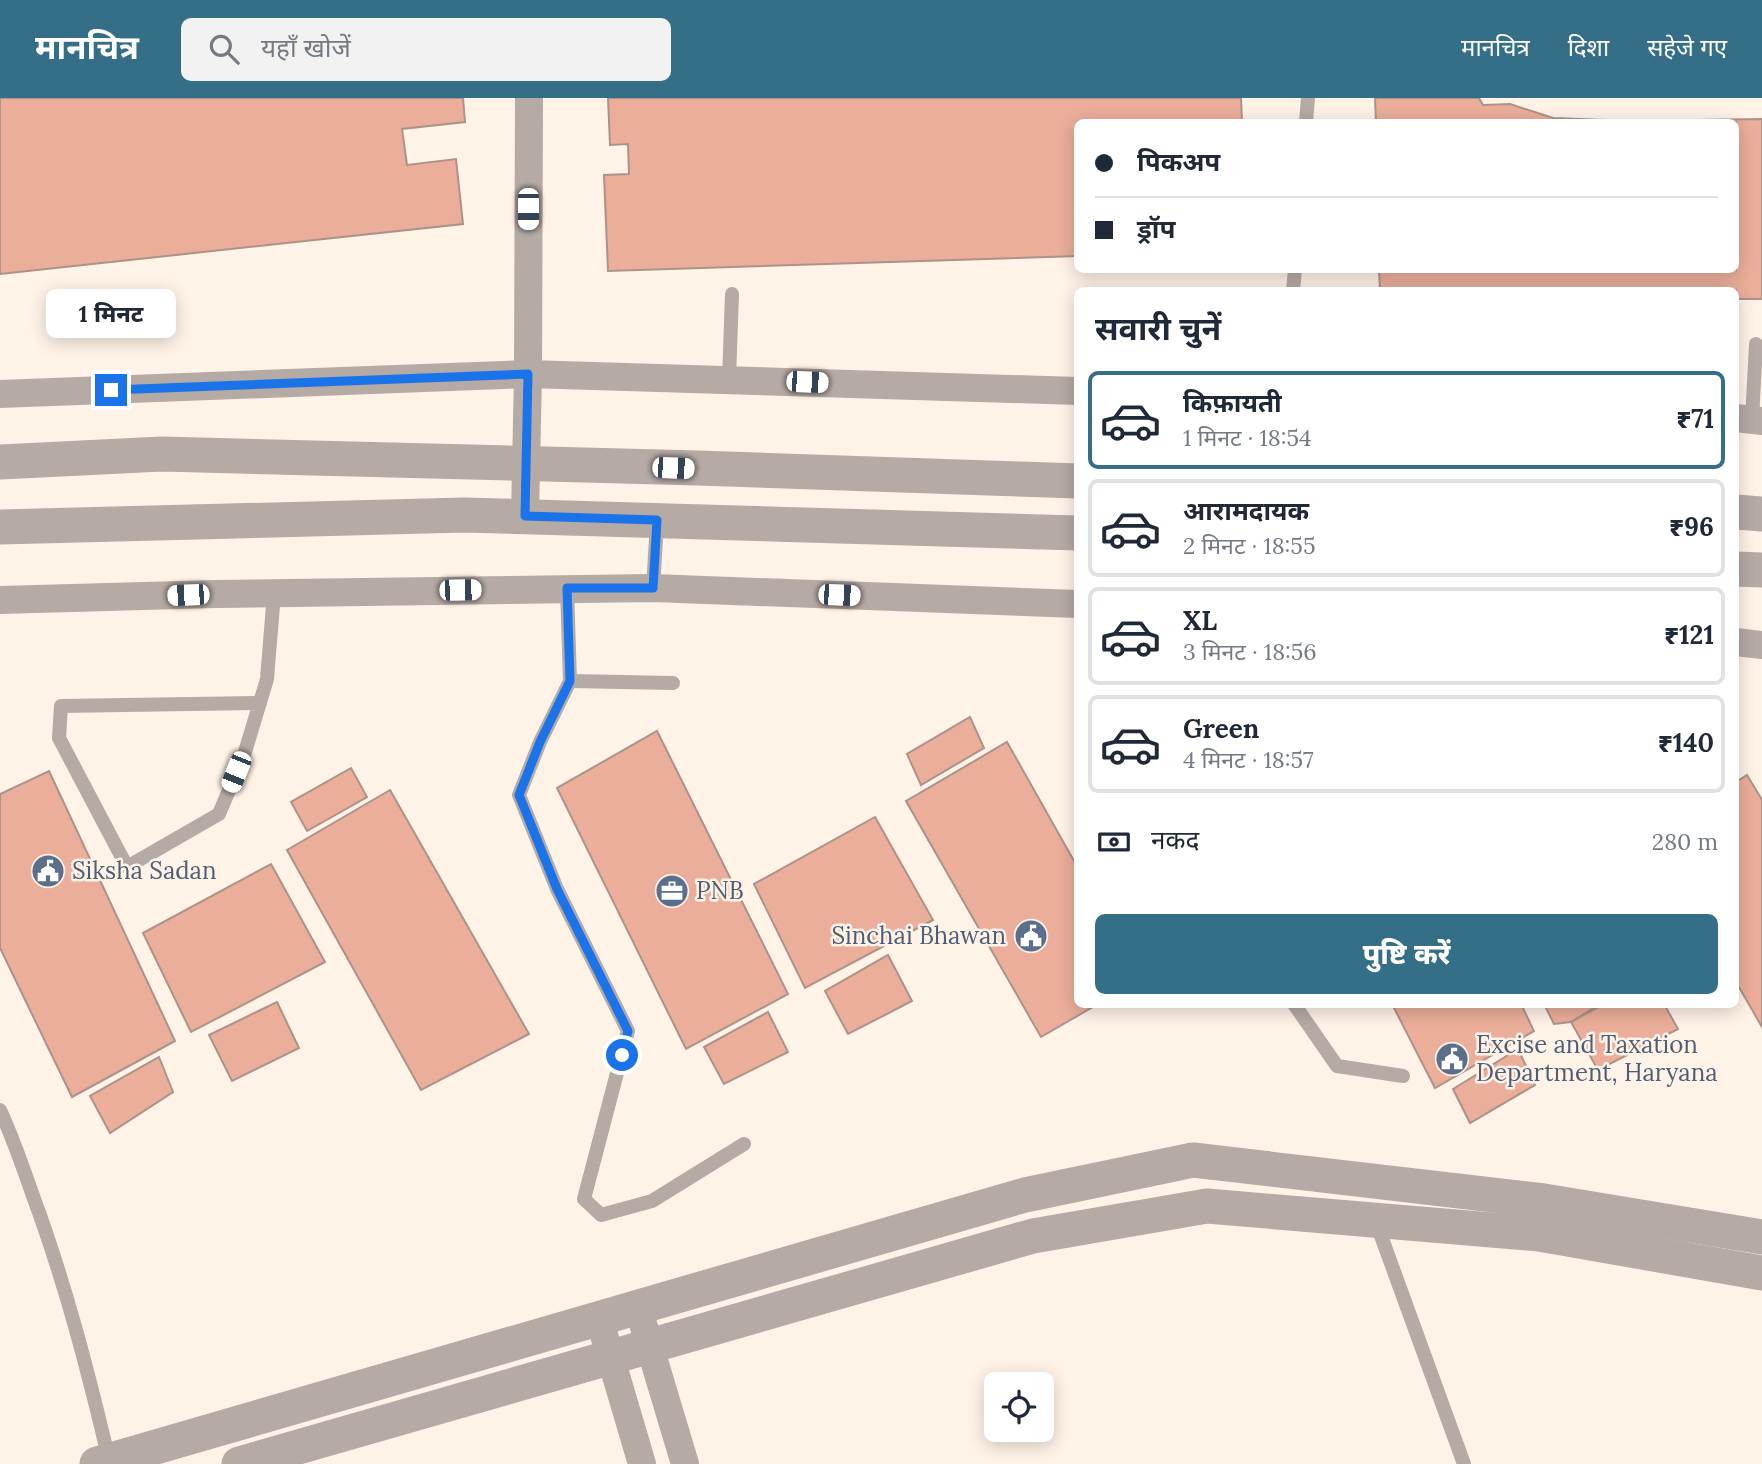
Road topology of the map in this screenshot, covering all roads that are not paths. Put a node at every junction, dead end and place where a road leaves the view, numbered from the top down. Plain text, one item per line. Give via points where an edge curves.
1 (529, 98) edge
2 (1308, 98) edge
3 (1306, 119) edge
4 (732, 294) dead end
5 (1756, 344) dead end
6 (528, 374) junction
7 (729, 380) junction
8 (1074, 391) edge
9 (0, 394) edge
10 (1750, 420) edge
11 (0, 462) edge
12 (525, 464) junction
13 (1074, 481) edge
14 (1739, 512) edge
15 (1762, 514) edge
16 (525, 516) junction
17 (657, 520) junction
18 (0, 527) edge
19 (1074, 533) edge
20 (1739, 569) edge
21 (1762, 570) edge
22 (567, 588) junction
23 (653, 588) junction
24 (274, 593) junction
25 (0, 600) edge
26 (1074, 604) edge
27 (1739, 642) edge
28 (1762, 645) edge
29 (570, 681) junction
30 (673, 683) dead end
31 (260, 703) junction
32 (1297, 1008) edge
33 (1404, 1076) dead end
34 (0, 1110) edge
35 (744, 1144) dead end
36 (1381, 1182) junction
37 (1376, 1220) junction
38 (1762, 1237) edge
39 (1762, 1273) edge
40 (638, 1307) junction
41 (599, 1318) junction
42 (650, 1346) junction
43 (611, 1357) junction
44 (103, 1462) edge
45 (239, 1464) edge
46 (642, 1464) edge
47 (685, 1464) edge
48 (1464, 1464) edge

1 - 6 street
2 - 3 lane
4 - 7 lane
5 - 10 lane
6 - 7 street
6 - 9 street
6 - 12 street
7 - 8 street
11 - 12 street via 162,454
12 - 13 street
12 - 16 street
14 - 15 street
16 - 17 street
16 - 18 street
17 - 19 street
17 - 23 lane
20 - 21 street
22 - 23 street
22 - 24 street
22 - 29 lane
23 - 26 street
24 - 25 street
24 - 31 lane via 267,679
27 - 28 street
29 - 30 lane
29 - 35 lane via 519,795 557,889 628,1031 584,1199 601,1215 652,1201
31 - 31 lane via 219,814 127,867 59,738 61,706
32 - 33 lane via 1337,1066
34 - 44 lane via 48,1236 86,1363
36 - 37 street
36 - 38 street via 1544,1201
36 - 40 street via 1193,1160 1025,1195
37 - 39 street via 1539,1234
37 - 42 street via 1207,1206 1140,1217 1032,1236
37 - 48 lane
40 - 41 street
40 - 42 street
41 - 43 street
41 - 44 street
42 - 43 street
42 - 47 street
43 - 45 street
43 - 46 street

